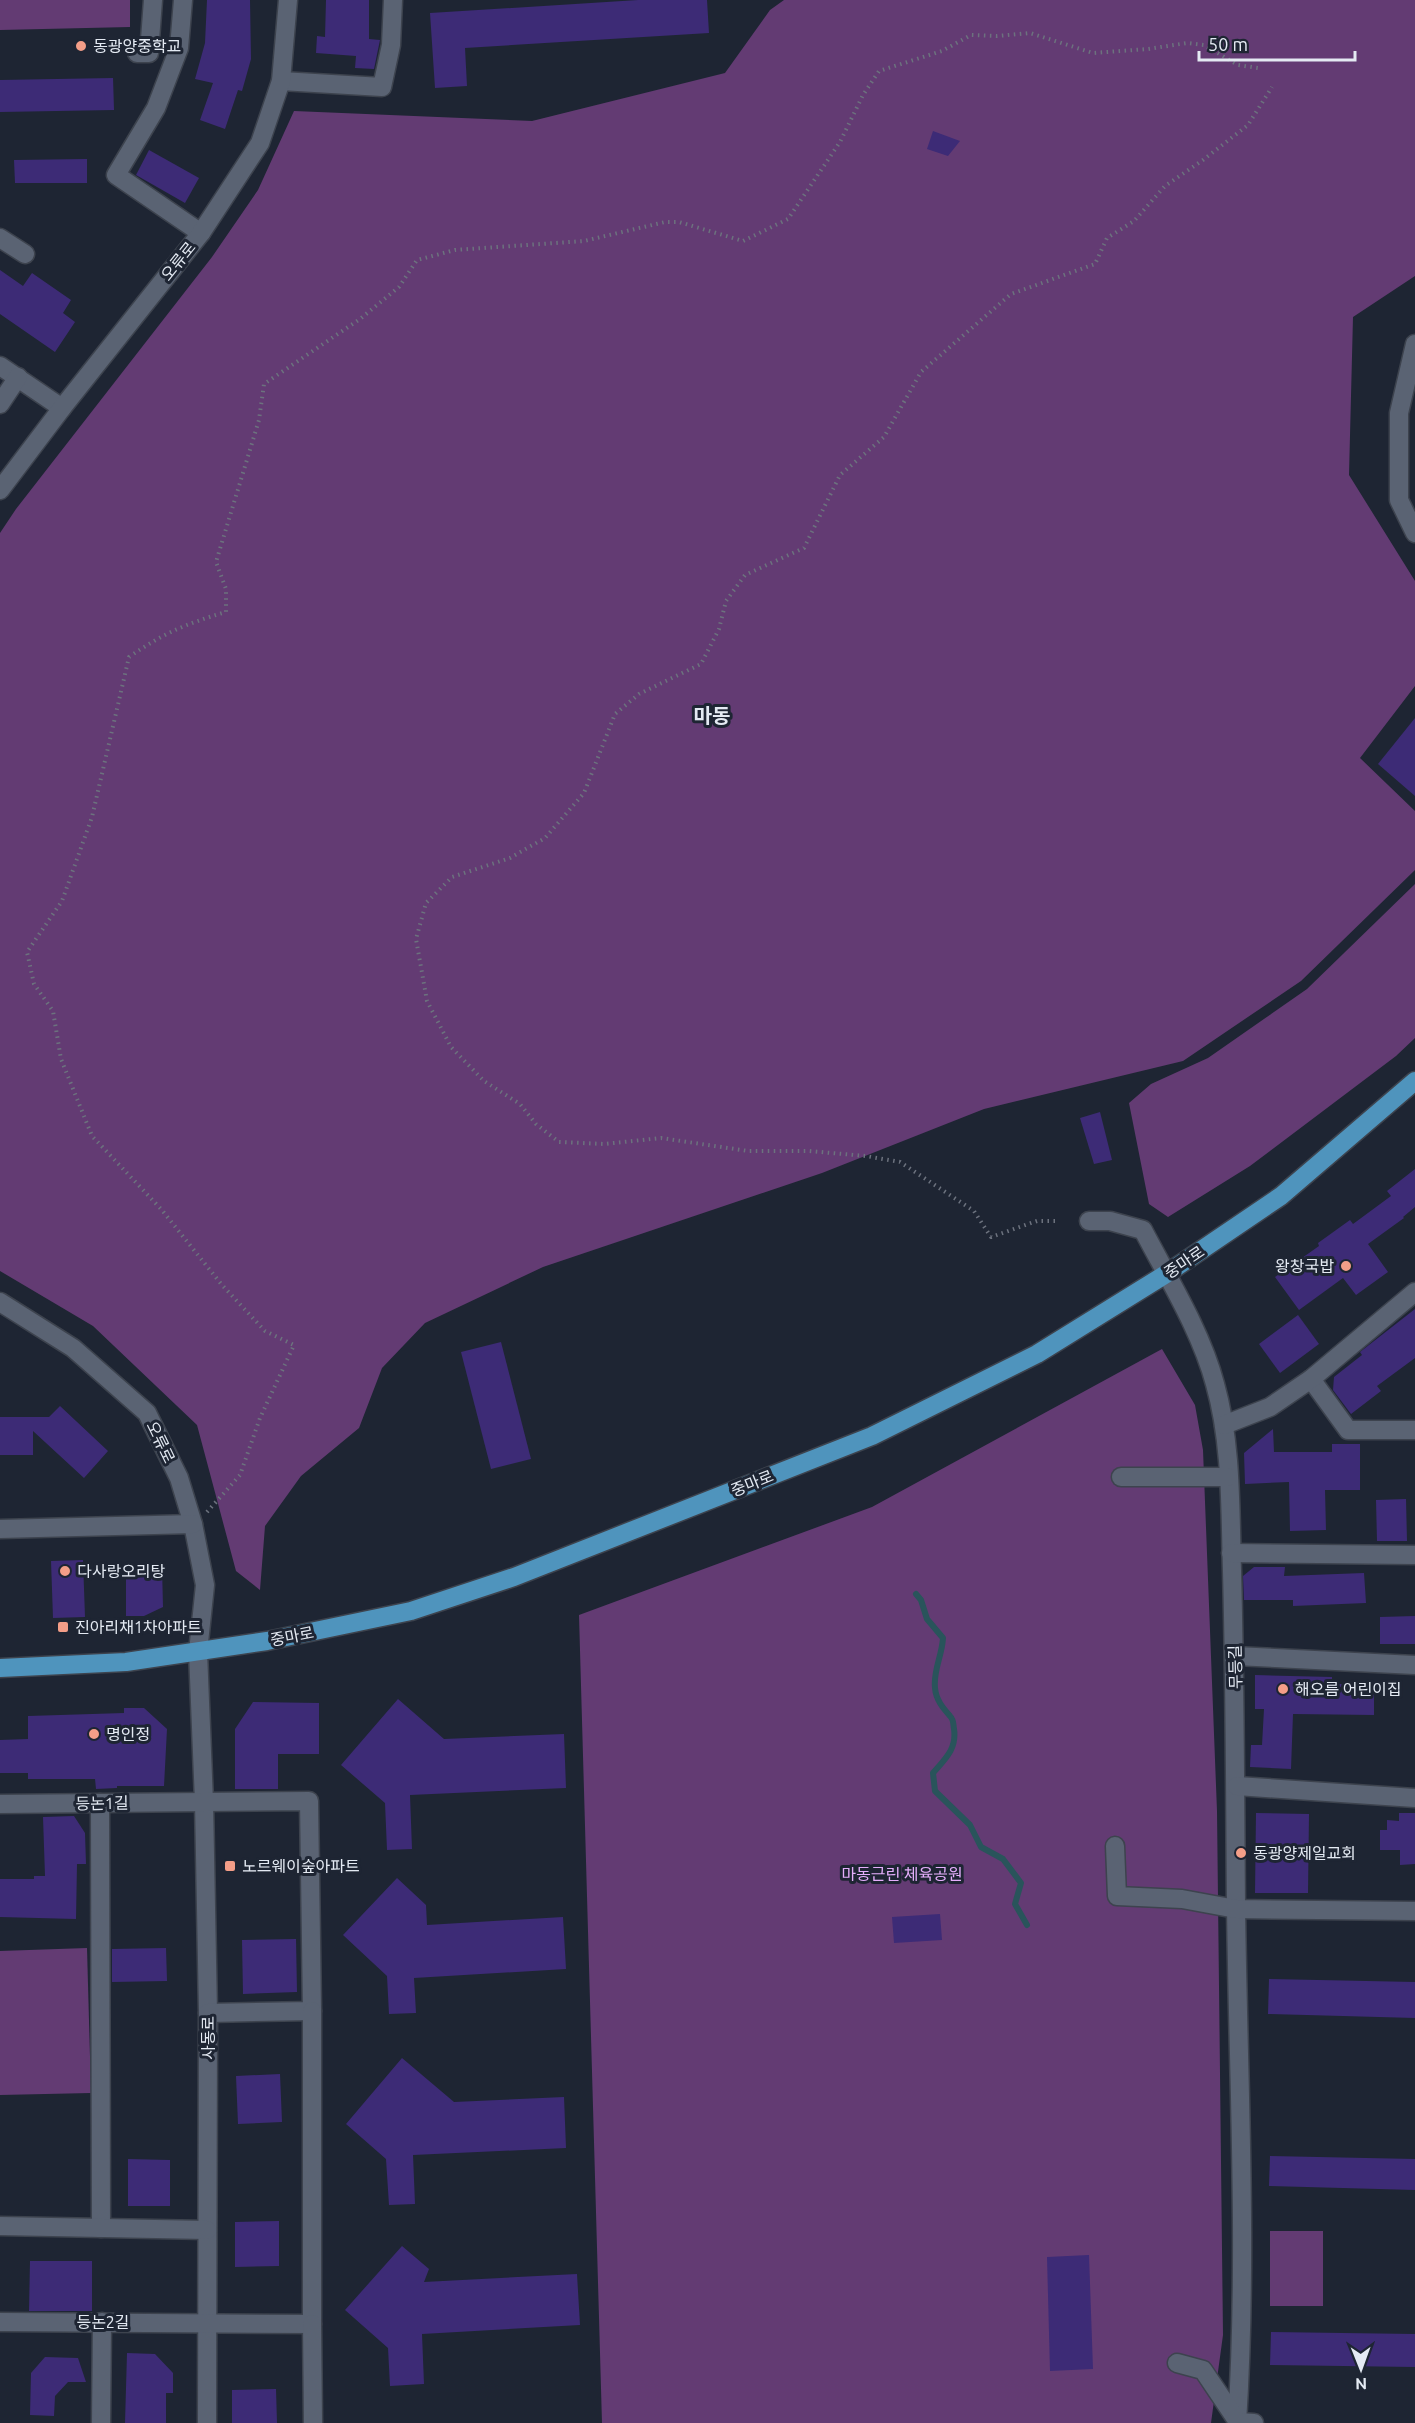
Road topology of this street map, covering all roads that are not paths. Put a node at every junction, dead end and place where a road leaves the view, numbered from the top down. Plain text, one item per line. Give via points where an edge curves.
1 (153, 0) edge
2 (183, 0) edge
3 (288, 0) edge
4 (393, 0) edge
5 (137, 53) dead end
6 (281, 81) junction
7 (201, 233) junction
8 (0, 238) edge
9 (25, 254) dead end
10 (1415, 344) edge
11 (0, 366) edge
12 (18, 376) junction
13 (0, 404) edge
14 (62, 408) junction
15 (0, 490) edge
16 (1415, 533) edge
17 (1415, 1081) edge
18 (1089, 1221) dead end
19 (1166, 1274) junction
20 (1415, 1292) edge
21 (0, 1302) edge
22 (1311, 1379) junction
23 (1224, 1425) junction
24 (1415, 1430) edge
25 (1121, 1477) dead end
26 (1228, 1477) junction
27 (193, 1524) junction
28 (0, 1529) edge
29 (1231, 1553) junction
30 (1415, 1555) edge
31 (198, 1652) junction
32 (1234, 1656) junction
33 (1415, 1665) edge
34 (0, 1668) edge
35 (1237, 1786) junction
36 (1415, 1798) edge
37 (204, 1802) junction
38 (100, 1803) junction
39 (0, 1804) edge
40 (1115, 1846) dead end
41 (1236, 1909) junction
42 (1415, 1911) edge
43 (312, 2011) junction
44 (208, 2013) junction
45 (0, 2226) edge
46 (101, 2228) junction
47 (207, 2230) junction
48 (0, 2322) edge
49 (102, 2322) junction
50 (206, 2323) junction
51 (312, 2324) junction
52 (1177, 2363) dead end
53 (101, 2423) edge
54 (207, 2423) edge
55 (312, 2423) edge
56 (1243, 2423) edge

1 - 5 street via 150,52
2 - 7 street via 176,57 156,108 116,175
3 - 6 street, 오류로
4 - 6 street via 391,45 382,87
6 - 7 street, 오류로 via 260,143
7 - 14 street, 오류로
8 - 9 street
10 - 16 street via 1399,413 1399,500
11 - 12 street
12 - 13 street
12 - 14 street
14 - 15 street, 오류로
17 - 19 main road, 중마로 via 1281,1196
18 - 19 street, 무등길 via 1110,1221 1143,1230
19 - 23 street, 무등길 via 1215,1382
19 - 31 main road, 중마로 via 1037,1354 872,1436 614,1539 411,1611
20 - 22 street
21 - 27 street, 오류로 via 73,1348 147,1413 179,1478
22 - 23 street via 1270,1407
22 - 24 street via 1348,1430
23 - 26 street, 무등길
25 - 26 street
26 - 29 street, 무등길
27 - 28 street
27 - 31 street, 오류로 via 205,1585
29 - 30 street
29 - 32 street, 무등길
31 - 34 main road, 중마로 via 126,1662
31 - 37 street, 사동로
32 - 33 street
32 - 35 street, 무등길
35 - 36 street
35 - 41 street, 무등길
37 - 38 street, 등논1길
37 - 43 street, 등논1길 via 309,1801
37 - 44 street, 사동로
38 - 39 street, 등논1길
38 - 46 street
40 - 41 street via 1117,1896 1182,1899
41 - 42 street
41 - 56 street, 무등길
43 - 44 street
43 - 51 street
44 - 47 street, 사동로
45 - 46 street
46 - 47 street
47 - 50 street, 사동로
48 - 49 street, 등논2길
49 - 50 street, 등논2길
49 - 53 street
50 - 51 street, 등논2길
50 - 54 street, 사동로
51 - 55 street
52 - 56 street via 1203,2370

